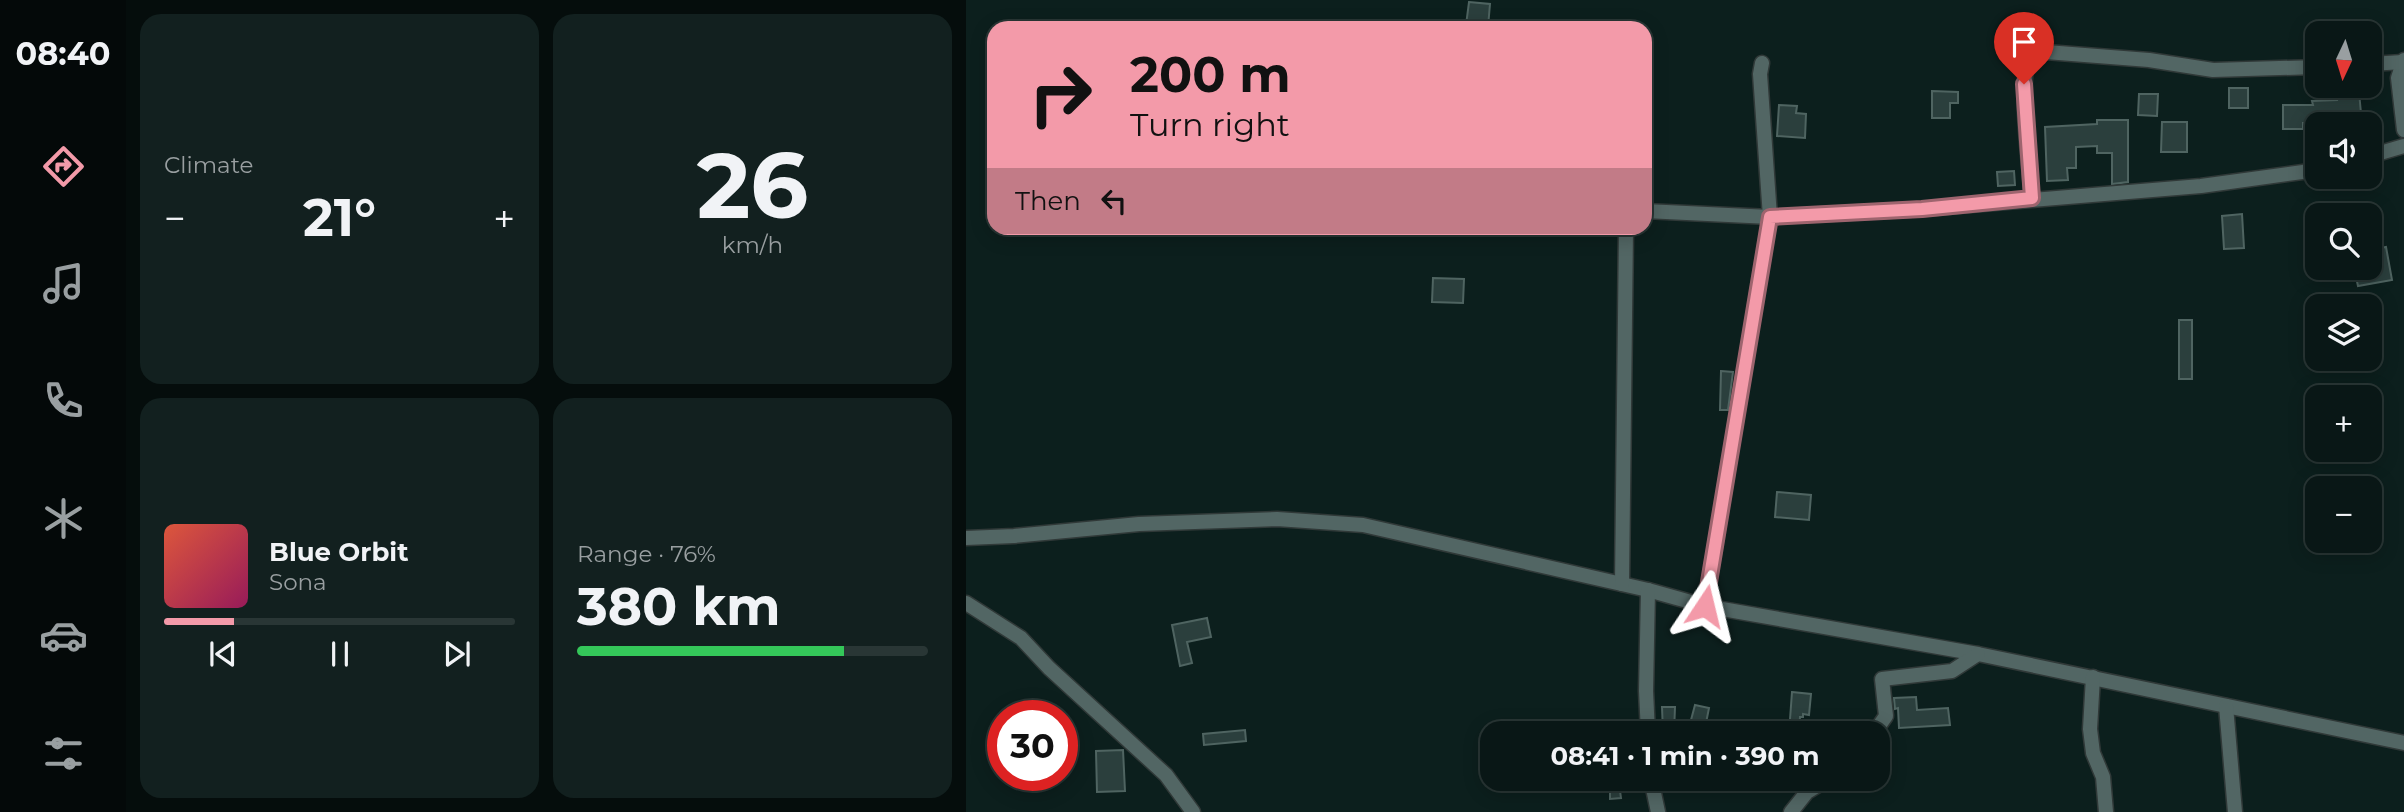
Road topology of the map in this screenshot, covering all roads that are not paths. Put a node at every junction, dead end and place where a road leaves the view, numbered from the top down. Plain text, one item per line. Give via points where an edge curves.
1 (2403, 61) edge
2 (1762, 63) dead end
3 (2382, 63) edge
4 (2305, 67) edge
5 (2404, 130) edge
6 (2404, 146) edge
7 (2382, 152) edge
8 (2305, 172) edge
9 (2032, 198) junction
10 (1652, 211) edge
11 (1770, 217) junction
12 (1626, 235) edge
13 (966, 538) edge
14 (1622, 584) junction
15 (1648, 590) junction
16 (966, 603) edge
17 (1705, 606) junction
18 (1978, 654) junction
19 (2093, 677) junction
20 (2226, 706) junction
21 (1647, 721) edge
22 (1882, 721) edge
23 (2404, 743) edge
24 (1654, 791) edge
25 (1809, 791) edge
26 (1193, 812) edge
27 (1658, 812) edge
28 (1791, 812) edge
29 (2106, 812) edge
30 (2235, 812) edge

1 - 3 street
1 - 5 street via 2398,78
2 - 11 street
4 - 9 street via 2213,70 2149,60 2035,55 2027,64 2024,84
6 - 7 street
8 - 9 street via 2201,186
9 - 11 street
10 - 11 street
11 - 17 street
12 - 14 street
13 - 14 street via 1139,524 1276,519 1338,523
14 - 15 street
15 - 17 street
15 - 21 street
16 - 26 street via 1021,638 1167,775
17 - 18 street
18 - 19 street
18 - 22 street via 1952,671 1882,679 1886,716
19 - 20 street
19 - 29 street via 2090,730 2103,777
20 - 23 street
20 - 30 street
24 - 27 street
25 - 28 street

